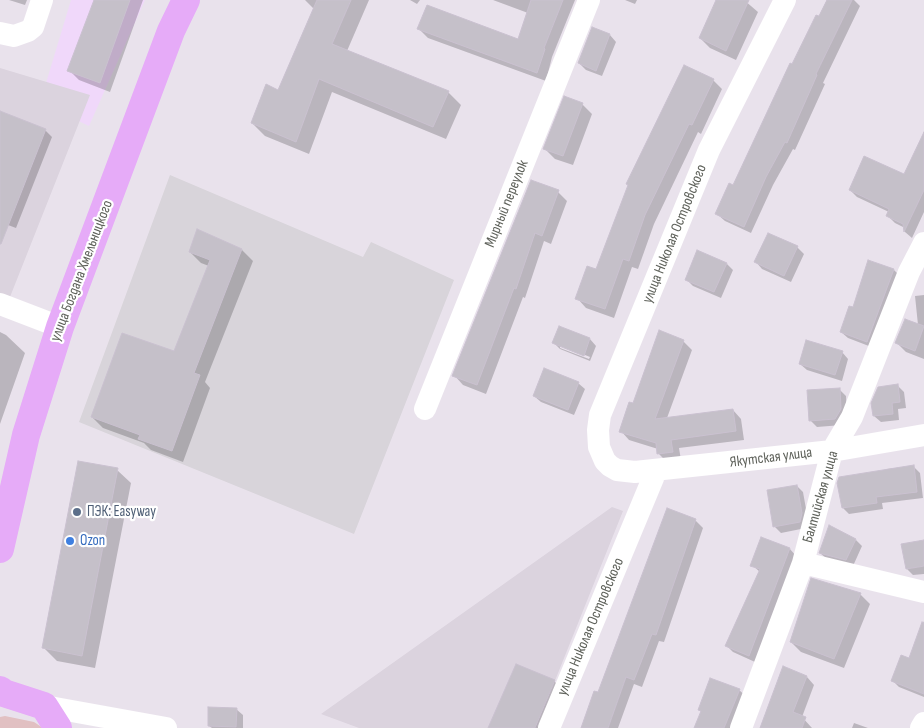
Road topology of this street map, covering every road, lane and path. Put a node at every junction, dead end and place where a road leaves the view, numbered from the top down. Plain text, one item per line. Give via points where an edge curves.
1 (42, 0) edge
2 (186, 0) edge
3 (589, 0) edge
4 (785, 0) edge
5 (11, 33) edge
6 (924, 243) edge
7 (914, 283) edge
8 (0, 304) edge
9 (60, 327) junction
10 (425, 409) dead end
11 (924, 435) edge
12 (832, 450) junction
13 (618, 470) joint
14 (656, 471) junction
15 (0, 549) edge
16 (803, 564) junction
17 (924, 592) edge
18 (0, 690) edge
19 (51, 717) edge
20 (924, 723) edge
21 (166, 728) edge
22 (549, 728) edge
23 (741, 728) edge
24 (921, 728) edge

1 - 5 street via 32,27
2 - 9 main road, улица Богдана Хмельницкого
3 - 10 street, Мирный переулок
4 - 13 street, улица Николая Островского via 709,150 600,415 599,447 605,461
6 - 7 street, Балтийская улица
7 - 12 street, Балтийская улица via 852,417
8 - 9 street
9 - 15 main road, улица Богдана Хмельницкого via 26,435
11 - 12 street, Якутская улица
12 - 14 street, Якутская улица
12 - 16 street, Балтийская улица
13 - 14 street, Якутская улица
14 - 22 street, улица Николая Островского
16 - 17 street
16 - 23 street, Балтийская улица
18 - 19 main road
19 - 21 street
20 - 24 street

